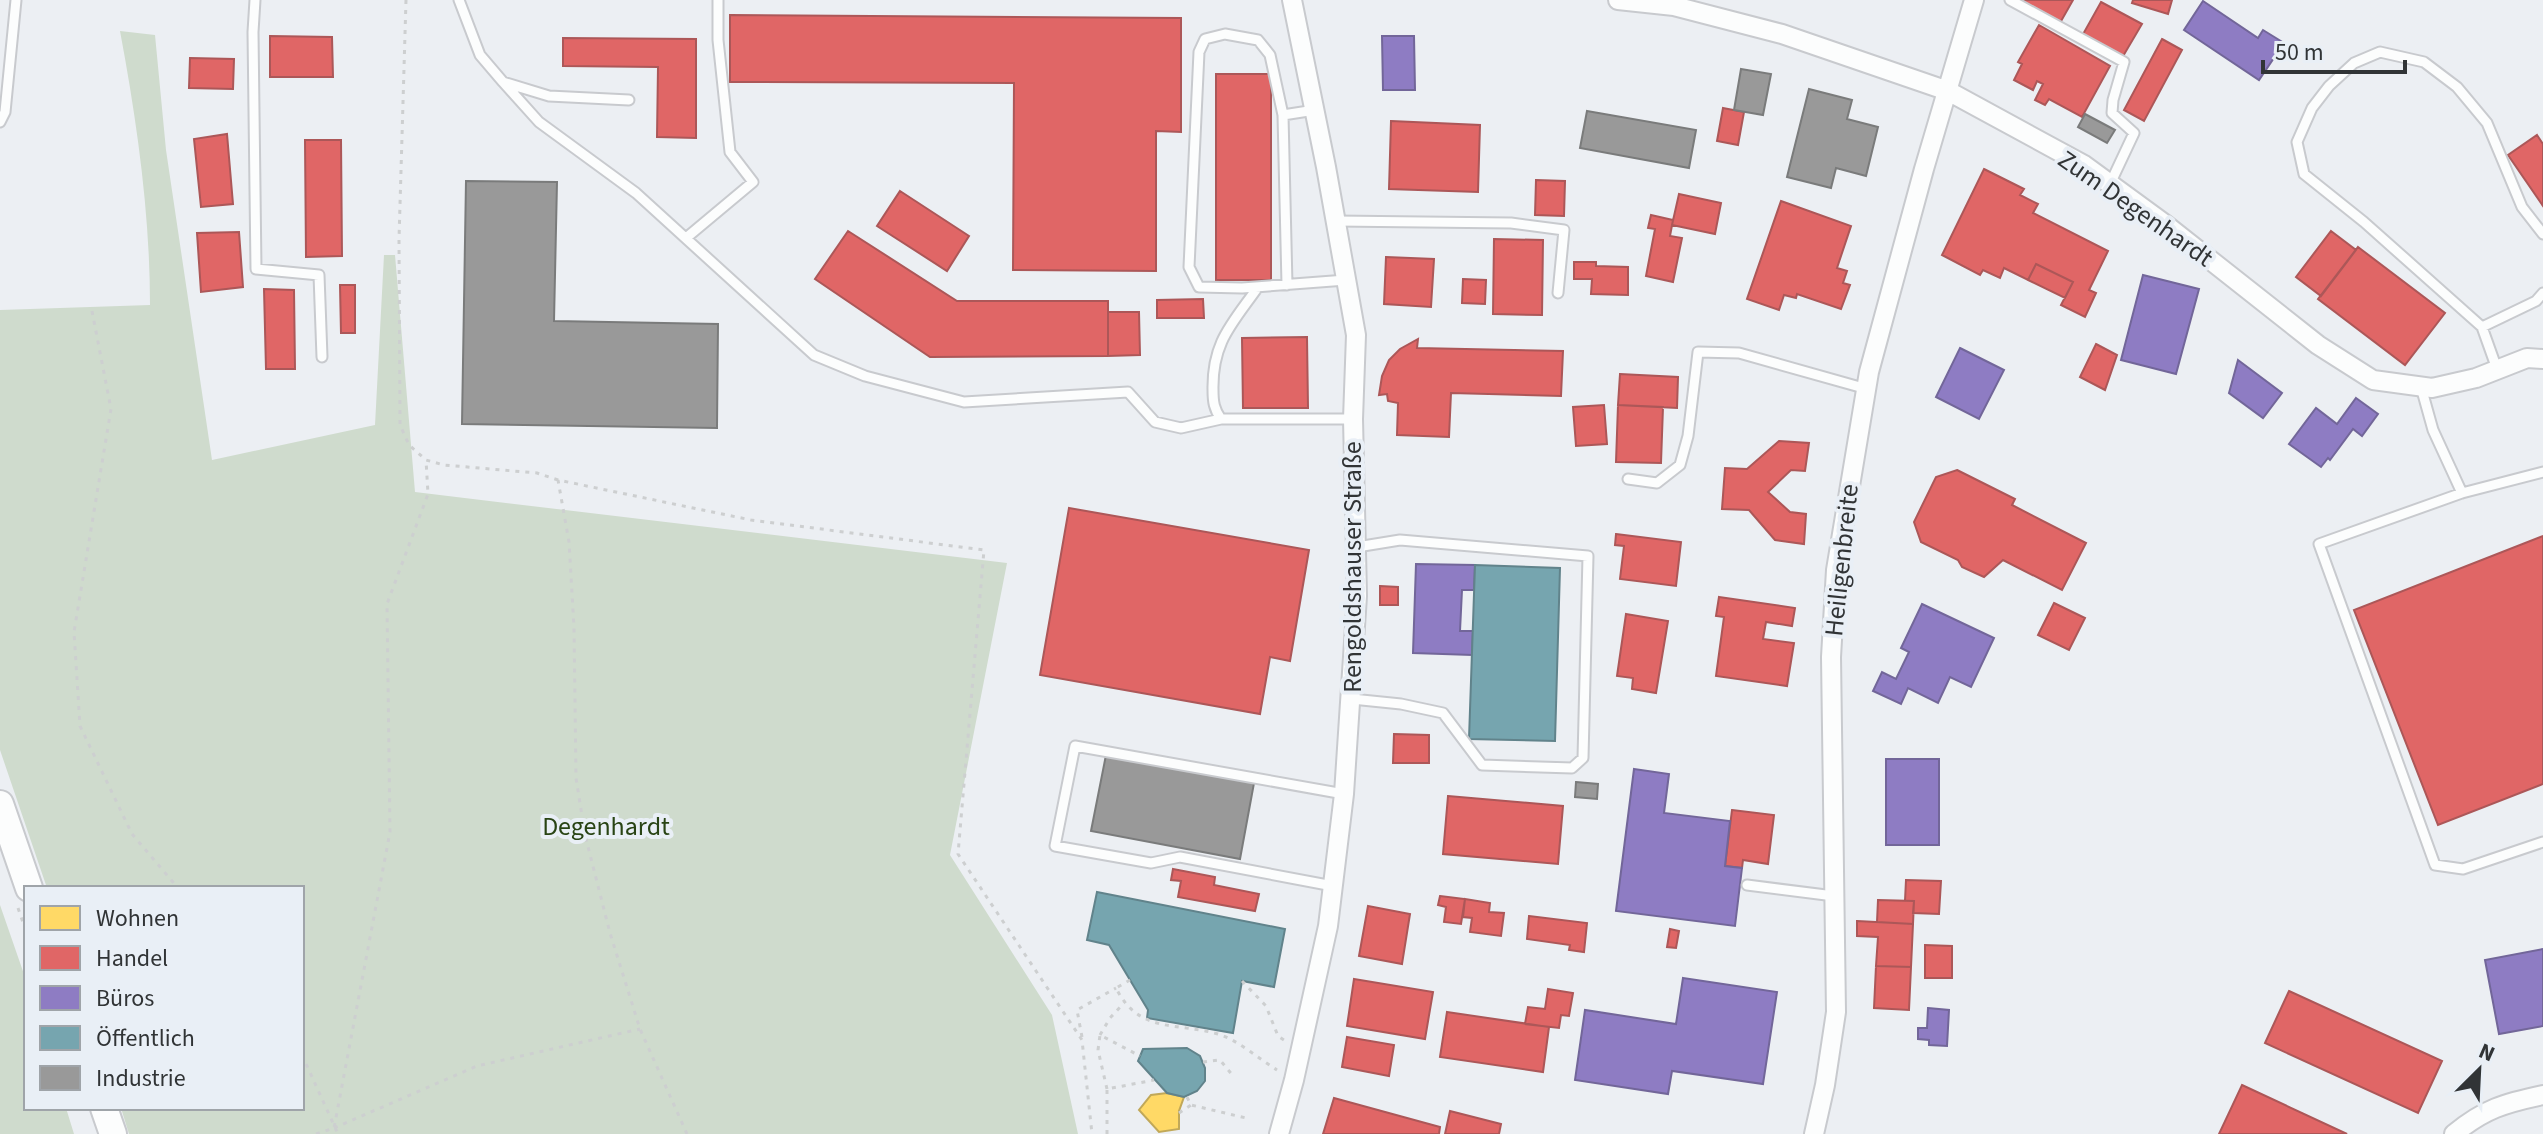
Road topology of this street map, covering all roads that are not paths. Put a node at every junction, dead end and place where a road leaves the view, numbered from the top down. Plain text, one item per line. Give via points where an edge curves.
1 (16, 0) edge
2 (255, 0) edge
3 (459, 0) edge
4 (718, 0) edge
5 (1292, 0) edge
6 (1618, 0) edge
7 (1974, 0) edge
8 (2010, 0) edge
9 (503, 82) junction
10 (1948, 91) junction
11 (629, 100) dead end
12 (1315, 110) junction
13 (1283, 115) junction
14 (0, 122) edge
15 (2110, 184) junction
16 (1336, 221) junction
17 (2543, 234) edge
18 (686, 238) junction
19 (1346, 280) junction
20 (1287, 285) junction
21 (1258, 287) junction
22 (1558, 293) dead end
23 (2541, 300) edge
24 (2482, 327) junction
25 (322, 357) dead end
26 (2543, 359) edge
27 (2497, 369) junction
28 (2421, 387) junction
29 (1867, 389) junction
30 (1221, 419) junction
31 (1353, 419) junction
32 (2543, 472) edge
33 (1628, 479) dead end
34 (2462, 493) junction
35 (1357, 547) junction
36 (1352, 699) junction
37 (1344, 794) junction
38 (0, 804) edge
39 (2543, 842) edge
40 (1747, 885) dead end
41 (28, 886) edge
42 (1333, 886) junction
43 (1834, 896) junction
44 (2543, 1095) edge
45 (105, 1110) edge
46 (113, 1134) edge
47 (1279, 1134) edge
48 (1814, 1134) edge
49 (2454, 1134) edge

1 - 14 lane
2 - 25 lane via 256,269 319,275
3 - 9 lane via 480,55
4 - 18 lane via 730,152 753,182
5 - 12 street, Rengoldshauser Straße
6 - 10 street, Zum Degenhardt via 1674,6 1768,31
7 - 10 street, Heiligenbreite
8 - 15 lane via 2124,62 2112,113 2134,133
9 - 11 lane via 549,96
9 - 18 lane via 539,122 636,193
10 - 15 street, Zum Degenhardt
10 - 29 street, Heiligenbreite
12 - 13 lane
12 - 16 street, Rengoldshauser Straße
13 - 20 lane
13 - 21 lane via 1270,55 1258,40 1225,34 1205,39 1199,52 1189,267 1199,287
15 - 28 street, Zum Degenhardt via 2318,345 2373,380
16 - 19 street, Rengoldshauser Straße
16 - 22 lane via 1511,223 1564,230
17 - 24 lane via 2522,207 2487,123 2457,87 2424,62 2380,52 2354,63 2312,108 2297,142 2304,174
18 - 30 lane via 814,355 865,376 964,402 1128,392 1155,422 1181,428
19 - 20 lane
19 - 31 street, Rengoldshauser Straße via 1356,335
20 - 21 lane
21 - 30 lane via 1219,344 1212,368 1213,408
23 - 24 lane
24 - 27 lane
26 - 27 street, Zum Degenhardt via 2527,358
27 - 28 street, Zum Degenhardt
28 - 34 lane via 2433,430
29 - 33 lane via 1739,353 1698,352 1680,465 1657,483
29 - 43 street, Heiligenbreite via 1836,570
30 - 31 lane
31 - 35 street, Rengoldshauser Straße
32 - 34 lane
34 - 39 lane via 2319,544 2435,865 2463,869
35 - 36 street, Rengoldshauser Straße
35 - 36 lane via 1400,540 1588,556 1583,758 1572,768 1482,765 1443,713
36 - 37 street, Rengoldshauser Straße
37 - 42 street, Rengoldshauser Straße
37 - 42 lane via 1075,746 1055,846 1151,863 1180,857
38 - 41 main road
40 - 43 lane
42 - 47 street, Rengoldshauser Straße
43 - 48 street, Heiligenbreite via 1836,1012
44 - 49 street via 2484,1111
45 - 46 main road

